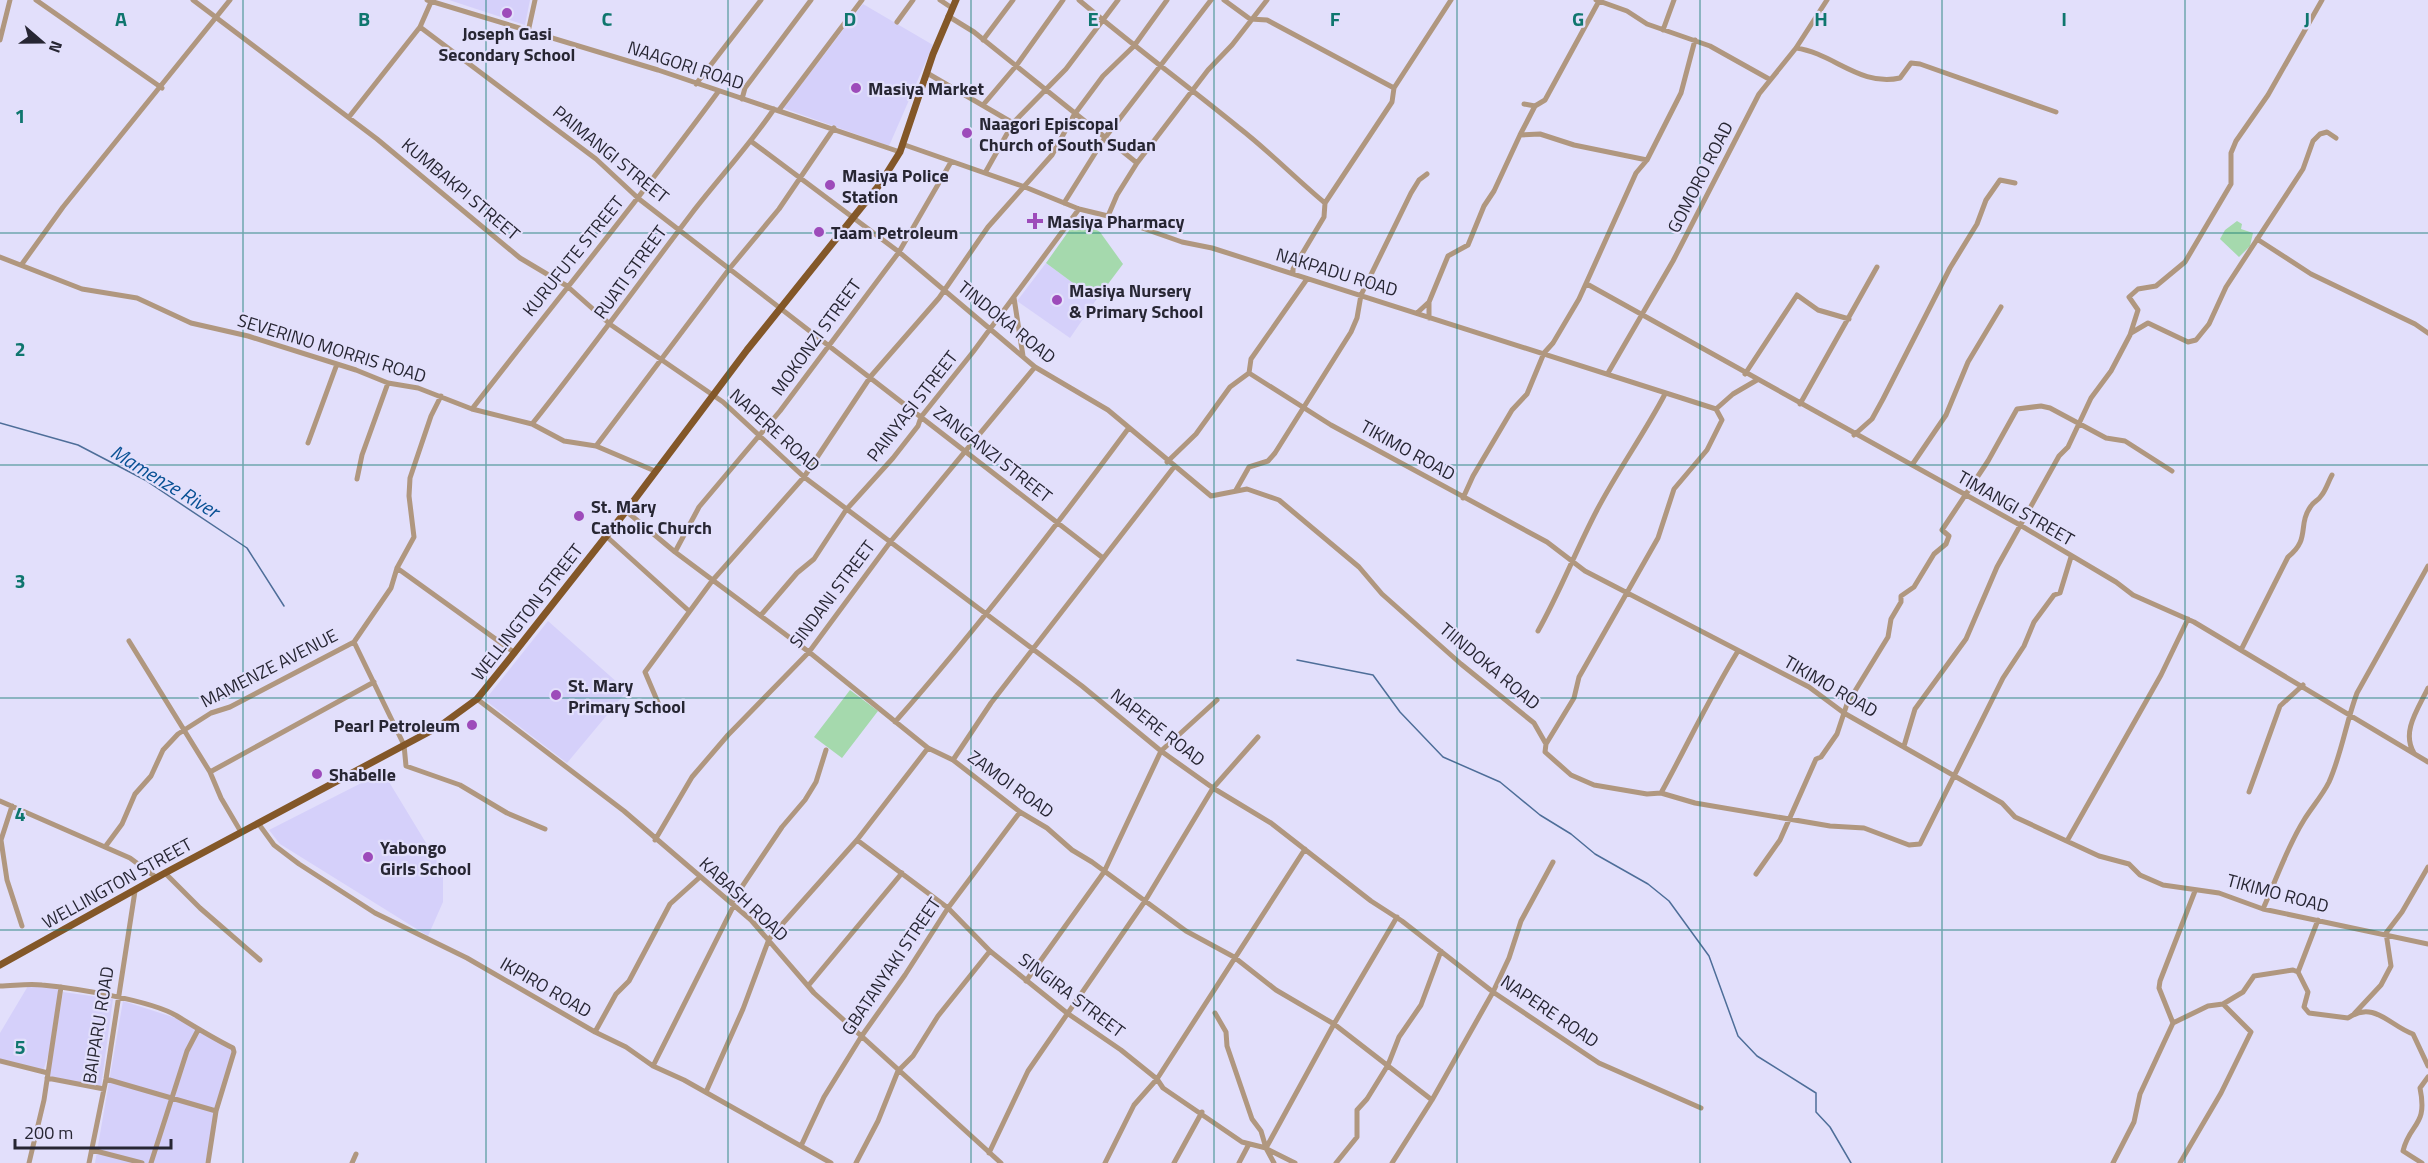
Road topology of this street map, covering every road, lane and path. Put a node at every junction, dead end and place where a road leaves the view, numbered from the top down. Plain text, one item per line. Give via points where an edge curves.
1 (10, 0) edge
2 (36, 0) edge
3 (193, 0) edge
4 (230, 0) edge
5 (535, 0) edge
6 (762, 0) edge
7 (811, 0) edge
8 (862, 0) edge
9 (914, 0) edge
10 (940, 0) edge
11 (956, 0) edge
12 (1013, 0) edge
13 (1063, 0) edge
14 (1080, 0) edge
15 (1118, 0) edge
16 (1167, 0) edge
17 (1211, 0) edge
18 (1224, 0) edge
19 (1267, 0) edge
20 (1451, 0) edge
21 (1674, 0) edge
22 (1827, 0) edge
23 (2322, 0) edge
24 (429, 1) edge
25 (1598, 1) edge
26 (952, 8) junction
27 (948, 16) junction
28 (217, 19) junction
29 (1102, 19) junction
30 (1250, 19) junction
31 (897, 22) dead end
32 (420, 27) junction
33 (1663, 30) junction
34 (1, 31) edge
35 (528, 32) junction
36 (0, 40) edge
37 (983, 40) junction
38 (1695, 40) junction
39 (1134, 46) junction
40 (1796, 48) junction
41 (1163, 65) junction
42 (1016, 66) junction
43 (927, 73) junction
44 (1769, 79) junction
45 (696, 84) junction
46 (162, 88) junction
47 (1394, 88) junction
48 (1192, 90) junction
49 (1045, 91) junction
50 (718, 92) junction
51 (742, 99) junction
52 (983, 105) junction
53 (1535, 106) junction
54 (777, 110) junction
55 (2056, 112) dead end
56 (1529, 114) junction
57 (1074, 115) junction
58 (349, 117) junction
59 (1013, 123) junction
60 (834, 128) junction
61 (1520, 135) junction
62 (1106, 138) junction
63 (2336, 138) dead end
64 (752, 142) junction
65 (901, 148) junction
66 (1647, 160) junction
67 (951, 162) junction
68 (1137, 163) junction
69 (985, 173) junction
70 (1427, 174) dead end
71 (798, 177) junction
72 (2015, 183) dead end
73 (1025, 187) junction
74 (639, 199) junction
75 (1064, 203) junction
76 (1325, 203) junction
77 (1079, 209) junction
78 (1108, 216) junction
79 (852, 218) junction
80 (680, 229) junction
81 (2257, 239) junction
82 (899, 252) junction
83 (0, 257) edge
84 (22, 264) junction
85 (730, 267) junction
86 (1877, 267) dead end
87 (1293, 274) junction
88 (1306, 279) junction
89 (1587, 284) junction
90 (567, 286) junction
91 (943, 290) junction
92 (1360, 295) junction
93 (1014, 298) junction
94 (1429, 302) junction
95 (781, 307) junction
96 (2001, 307) dead end
97 (1417, 313) junction
98 (1641, 314) junction
99 (1429, 318) junction
100 (1849, 319) junction
101 (611, 325) junction
102 (990, 328) junction
103 (2428, 333) edge
104 (2130, 334) junction
105 (828, 344) junction
106 (1544, 353) junction
107 (1023, 356) junction
108 (661, 359) junction
109 (336, 364) junction
110 (1035, 367) junction
111 (1249, 373) junction
112 (1608, 373) junction
113 (1745, 374) junction
114 (871, 376) junction
115 (1757, 380) junction
116 (388, 383) junction
117 (1665, 394) junction
118 (714, 395) junction
119 (441, 396) junction
120 (1800, 404) junction
121 (1301, 408) junction
122 (472, 409) junction
123 (1716, 410) junction
124 (921, 417) junction
125 (532, 424) junction
126 (2079, 425) junction
127 (1128, 429) junction
128 (759, 434) junction
129 (1854, 435) junction
130 (308, 443) dead end
131 (596, 446) junction
132 (968, 452) junction
133 (1167, 462) junction
134 (1912, 465) junction
135 (1174, 467) junction
136 (655, 471) junction
137 (2172, 471) dead end
138 (2332, 475) dead end
139 (804, 477) junction
140 (357, 479) dead end
141 (1236, 490) junction
142 (1964, 496) junction
143 (1464, 498) junction
144 (846, 510) junction
145 (626, 511) junction
146 (1058, 524) junction
147 (2020, 525) junction
148 (606, 536) junction
149 (891, 541) junction
150 (675, 552) junction
151 (2071, 557) junction
152 (1103, 558) junction
153 (1571, 562) junction
154 (2428, 566) edge
155 (397, 568) junction
156 (712, 581) junction
157 (1627, 592) junction
158 (689, 611) junction
159 (986, 613) junction
160 (761, 615) junction
161 (2188, 619) junction
162 (1538, 631) dead end
163 (129, 641) dead end
164 (354, 642) junction
165 (1034, 649) junction
166 (2241, 650) junction
167 (1738, 651) junction
168 (809, 652) junction
169 (515, 653) junction
170 (374, 682) junction
171 (2303, 685) junction
172 (2428, 688) edge
173 (477, 699) junction
174 (1217, 700) dead end
175 (662, 712) dead end
176 (1844, 712) junction
177 (2349, 713) junction
178 (895, 722) junction
179 (185, 730) junction
180 (1258, 736) dead end
181 (1546, 744) junction
182 (404, 746) junction
183 (1904, 746) junction
184 (928, 748) junction
185 (826, 750) dead end
186 (1161, 751) junction
187 (2415, 755) junction
188 (953, 760) junction
189 (2428, 762) edge
190 (210, 772) junction
191 (1953, 775) junction
192 (1213, 788) junction
193 (2249, 792) dead end
194 (1661, 793) junction
195 (0, 801) edge
196 (12, 806) junction
197 (1020, 812) junction
198 (1789, 819) junction
199 (258, 823) junction
200 (545, 829) dead end
201 (241, 832) junction
202 (655, 840) junction
203 (857, 840) junction
204 (2067, 842) junction
205 (105, 847) junction
206 (1305, 849) junction
207 (1553, 862) dead end
208 (2428, 867) edge
209 (1104, 872) junction
210 (165, 873) junction
211 (902, 873) junction
212 (1756, 874) dead end
213 (700, 877) junction
214 (156, 878) junction
215 (135, 891) junction
216 (2195, 891) junction
217 (1145, 901) junction
218 (733, 904) junction
219 (948, 908) junction
220 (2263, 909) junction
221 (1396, 917) junction
222 (2318, 920) junction
223 (22, 926) dead end
224 (2386, 933) junction
225 (769, 939) junction
226 (2428, 944) edge
227 (990, 951) junction
228 (1441, 951) junction
229 (1234, 957) junction
230 (260, 960) dead end
231 (0, 965) edge
232 (2298, 972) junction
233 (1026, 981) junction
234 (0, 986) edge
235 (808, 986) junction
236 (61, 987) junction
237 (1493, 992) junction
238 (117, 998) junction
239 (2223, 1004) junction
240 (1067, 1013) junction
241 (1215, 1013) dead end
242 (2355, 1014) junction
243 (2173, 1023) junction
244 (1334, 1024) junction
245 (198, 1030) junction
246 (595, 1032) junction
247 (861, 1036) junction
248 (0, 1061) edge
249 (1388, 1065) junction
250 (653, 1066) junction
251 (2428, 1066) edge
252 (898, 1071) junction
253 (47, 1075) junction
254 (2428, 1077) edge
255 (106, 1079) junction
256 (1157, 1079) junction
257 (104, 1089) junction
258 (706, 1092) junction
259 (171, 1098) junction
260 (1432, 1100) junction
261 (1701, 1108) dead end
262 (216, 1111) junction
263 (1202, 1112) junction
264 (1249, 1144) junction
265 (801, 1146) junction
266 (1266, 1148) junction
267 (92, 1150) junction
268 (989, 1153) junction
269 (356, 1154) dead end
270 (29, 1163) edge
271 (89, 1163) edge
272 (142, 1163) edge
273 (152, 1163) edge
274 (208, 1163) edge
275 (352, 1163) edge
276 (831, 1163) edge
277 (856, 1163) edge
278 (1001, 1163) edge
279 (1104, 1163) edge
280 (1174, 1163) edge
281 (1239, 1163) edge
282 (1274, 1163) edge
283 (1295, 1163) edge
284 (1336, 1163) edge
285 (1392, 1163) edge
286 (2113, 1163) edge
287 (2180, 1163) edge
288 (2422, 1163) edge

1 - 34 street
2 - 46 street
3 - 28 street, KUMBAKPI STREET
4 - 28 street
5 - 35 street
6 - 45 street
7 - 51 street via 745,88
8 - 54 street, RUATI STREET
9 - 31 street
10 - 26 street
11 - 26 main road, WELLINGTON STREET
12 - 37 street
13 - 42 street
14 - 29 street
15 - 29 street
16 - 39 street
17 - 41 street
18 - 30 street
19 - 30 street
20 - 47 street
21 - 33 street
22 - 40 street, GOMORO ROAD
23 - 104 street via 2268,95 2236,141 2231,153 2230,184 2185,262 2156,286 2138,289 2129,297 2138,310
24 - 32 street
24 - 35 street, NAAGORI ROAD
25 - 33 street
25 - 53 street via 1545,100
26 - 27 main road, WELLINGTON STREET
27 - 37 street
27 - 43 main road, WELLINGTON STREET
28 - 46 street
28 - 58 street, KUMBAKPI STREET
29 - 39 street
29 - 49 street
30 - 47 street via 1268,20
30 - 48 street
32 - 58 street
32 - 74 street, PAIMANGI STREET via 596,159
33 - 38 street
34 - 36 street
35 - 45 street, NAAGORI ROAD
37 - 42 street
38 - 44 street
38 - 66 street via 1681,93
39 - 41 street
39 - 57 street via 1103,76
40 - 44 street, GOMORO ROAD
40 - 55 street via 1810,50 1856,75 1889,81 1900,78 1911,63 1920,64
41 - 48 street
41 - 62 street
42 - 49 street
42 - 52 street
43 - 52 street
43 - 65 main road, WELLINGTON STREET
44 - 98 street, GOMORO ROAD
45 - 50 street, NAAGORI ROAD
46 - 84 street via 63,207
47 - 76 street via 1392,102
48 - 68 street
48 - 76 street
49 - 57 street
49 - 59 street
50 - 51 street, NAAGORI ROAD
50 - 74 street, KURUFUTE STREET
51 - 54 street, NAAGORI ROAD
52 - 59 street
53 - 56 street
53 - 56 street via 1525,105
54 - 60 street, NAAGORI ROAD
54 - 64 street, RUATI STREET
56 - 61 street
57 - 62 street
57 - 73 street via 1052,155
58 - 90 street, KUMBAKPI STREET via 520,258
59 - 69 street
60 - 65 street, NAAGORI ROAD
60 - 71 street
61 - 66 street via 1540,134
61 - 94 street via 1468,245 1448,256
62 - 68 street
62 - 75 street
63 - 81 street via 2327,132 2313,141 2303,169
64 - 71 street, TINDOKA ROAD
64 - 80 street, RUATI STREET
65 - 67 street, NAKPADU ROAD
65 - 79 main road, WELLINGTON STREET via 880,184
66 - 89 street via 1636,173
67 - 69 street, NAKPADU ROAD
67 - 82 street, MOKONZI STREET
68 - 78 street
69 - 73 street, NAKPADU ROAD
70 - 92 street via 1411,193
71 - 79 street, TINDOKA ROAD
71 - 85 street via 779,209
72 - 129 street via 2000,180 1986,200 1977,224 1883,399 1872,418
73 - 75 street, NAKPADU ROAD
73 - 91 street via 988,227
74 - 80 street, PAIMANGI STREET
74 - 90 street, KURUFUTE STREET
75 - 77 street, NAKPADU ROAD
76 - 87 street via 1324,217
77 - 78 street, NAKPADU ROAD
77 - 93 street, PAINYASI STREET
78 - 87 street, NAKPADU ROAD
79 - 82 street, TINDOKA ROAD
79 - 95 main road, WELLINGTON STREET
80 - 85 street, PAIMANGI STREET
80 - 101 street, RUATI STREET
81 - 103 street via 2311,274
81 - 104 street via 2196,340 2187,342 2148,323
82 - 91 street, TINDOKA ROAD
82 - 105 street, MOKONZI STREET
83 - 84 street, SEVERINO MORRIS ROAD
84 - 109 street, SEVERINO MORRIS ROAD via 82,289 136,298 191,323
85 - 95 street, PAIMANGI STREET
85 - 108 street
86 - 100 street
87 - 88 street, NAKPADU ROAD
88 - 92 street, NAKPADU ROAD
88 - 111 street via 1251,359
89 - 98 street, TIMANGI STREET
89 - 106 street
90 - 101 street, KUMBAKPI STREET
90 - 122 street, KURUFUTE STREET
91 - 102 street, TINDOKA ROAD
91 - 114 street
92 - 97 street, NAKPADU ROAD
92 - 121 street via 1351,332
93 - 102 street, PAINYASI STREET
93 - 107 street
94 - 97 street
94 - 99 street
95 - 105 street, ZANGANZI STREET
95 - 118 main road, WELLINGTON STREET
96 - 134 street via 1968,362 1946,415
97 - 99 street, NAKPADU ROAD
98 - 112 street, GOMORO ROAD
98 - 113 street, TIMANGI STREET
99 - 106 street, NAKPADU ROAD
100 - 113 street via 1818,310 1797,295
100 - 120 street
101 - 108 street, KUMBAKPI STREET
101 - 125 street, RUATI STREET
102 - 107 street, TINDOKA ROAD
102 - 124 street, PAINYASI STREET
104 - 126 street
105 - 114 street, ZANGANZI STREET
105 - 128 street, MOKONZI STREET
106 - 112 street, NAKPADU ROAD
106 - 143 street via 1527,394 1512,410
107 - 110 street, TINDOKA ROAD
108 - 118 street, KUMBAKPI STREET
108 - 131 street
109 - 116 street, SEVERINO MORRIS ROAD
109 - 130 street
110 - 127 street, TINDOKA ROAD via 1108,410
110 - 132 street, SINDANI STREET
111 - 121 street, TIKIMO ROAD
111 - 133 street via 1230,387 1196,434
112 - 117 street, NAKPADU ROAD
113 - 115 street, TIMANGI STREET
114 - 124 street, ZANGANZI STREET
114 - 139 street
115 - 120 street, TIMANGI STREET
115 - 123 street
116 - 119 street, SEVERINO MORRIS ROAD
116 - 140 street
117 - 123 street, NAKPADU ROAD
117 - 153 street via 1598,507
118 - 128 street, NAPERE ROAD
118 - 136 main road, WELLINGTON STREET
119 - 122 street, SEVERINO MORRIS ROAD
119 - 155 street, MAMENZE AVENUE via 411,478 414,537
120 - 129 street, TIMANGI STREET
121 - 141 street via 1268,461 1249,467
121 - 143 street, TIKIMO ROAD
122 - 125 street, SEVERINO MORRIS ROAD
123 - 157 street via 1722,420 1707,450 1674,489 1658,538
124 - 132 street, ZANGANZI STREET
124 - 144 street, PAINYASI STREET via 893,458
125 - 131 street, SEVERINO MORRIS ROAD via 564,441
126 - 137 street via 2106,438 2125,441
126 - 142 street via 2050,408 2017,409
126 - 147 street
127 - 133 street, TINDOKA ROAD
127 - 146 street
128 - 139 street, NAPERE ROAD
128 - 150 street, MOKONZI STREET via 699,507
129 - 134 street, TIMANGI STREET
131 - 136 street, SEVERINO MORRIS ROAD
132 - 146 street, ZANGANZI STREET
132 - 149 street, SINDANI STREET
133 - 135 street, TINDOKA ROAD
134 - 142 street, TIMANGI STREET
135 - 141 street, TIINDOKA ROAD via 1211,496
135 - 152 street
136 - 145 main road, WELLINGTON STREET
138 - 166 street via 2311,506 2304,520 2303,538 2288,557
139 - 144 street, NAPERE ROAD
139 - 156 street
141 - 181 street, TIINDOKA ROAD via 1263,493 1279,500 1359,567 1382,594 1461,664 1534,723
142 - 147 street, TIMANGI STREET
142 - 176 street via 1942,530 1948,536 1946,544 1934,554 1914,587 1902,596 1888,637
143 - 153 street, TIKIMO ROAD via 1547,542
144 - 149 street, NAPERE ROAD
144 - 160 street, PAINYASI STREET via 814,559
145 - 148 main road, WELLINGTON STREET
145 - 150 street, ZAMOI ROAD
146 - 152 street, ZANGANZI STREET
146 - 159 street
147 - 151 street, TIMANGI STREET
147 - 183 street via 1966,639 1915,709
148 - 158 street
148 - 169 main road, WELLINGTON STREET
149 - 159 street, NAPERE ROAD
149 - 168 street, SINDANI STREET
150 - 156 street, ZAMOI ROAD
151 - 161 street, TIMANGI STREET via 2133,595
151 - 191 street via 2060,593 2054,595 2034,622
152 - 165 street
153 - 157 street, TIKIMO ROAD
153 - 162 street via 1566,581
154 - 177 street
155 - 164 street, MAMENZE AVENUE via 391,588
155 - 169 street
156 - 158 street
156 - 160 street, ZAMOI ROAD
157 - 167 street, TIKIMO ROAD
157 - 181 street via 1580,676 1574,698
158 - 175 street via 645,672
159 - 165 street, NAPERE ROAD
159 - 178 street
160 - 168 street, ZAMOI ROAD
161 - 166 street, TIMANGI STREET
161 - 204 street
163 - 179 street
164 - 170 street
164 - 179 street, MAMENZE AVENUE via 230,707 211,713
165 - 186 street, NAPERE ROAD
165 - 188 street
166 - 171 street, TIMANGI STREET
167 - 176 street, TIKIMO ROAD via 1809,687
167 - 194 street
168 - 178 street, ZAMOI ROAD
168 - 202 street, SINDANI STREET via 692,777
169 - 173 main road, WELLINGTON STREET
170 - 182 street
170 - 190 street
171 - 177 street, TIMANGI STREET
171 - 193 street via 2280,706
172 - 187 street via 2409,734
173 - 182 main road, WELLINGTON STREET
173 - 202 street, KABASH ROAD via 624,811
174 - 186 street
176 - 183 street, TIKIMO ROAD
176 - 198 street via 1837,734 1816,759
177 - 187 street, TIMANGI STREET
177 - 220 street via 2345,740 2329,781 2304,820
178 - 184 street, ZAMOI ROAD
179 - 190 street
179 - 205 street, MAMENZE AVENUE via 163,750 151,776 135,794 122,824
180 - 192 street
181 - 194 street, TIINDOKA ROAD via 1545,752 1571,775 1594,785
182 - 199 main road, WELLINGTON STREET
182 - 200 street via 406,766 460,785 507,813
183 - 191 street, TIKIMO ROAD
184 - 188 street, ZAMOI ROAD
184 - 203 street
185 - 218 street via 816,782
186 - 192 street, NAPERE ROAD
186 - 209 street
187 - 189 street, TIMANGI STREET
188 - 197 street, ZAMOI ROAD
190 - 201 street
191 - 198 street, TIINDOKA ROAD via 1920,844 1909,845 1864,828
191 - 204 street, TIKIMO ROAD via 2002,803 2015,817
192 - 206 street, NAPERE ROAD
192 - 217 street
194 - 198 street, TIINDOKA ROAD via 1695,803
195 - 196 street
196 - 205 street
196 - 223 street via 1,840 7,880
197 - 209 street, ZAMOI ROAD
197 - 219 street, GBATANYAKI STREET
198 - 212 street via 1780,840
199 - 201 main road, WELLINGTON STREET
199 - 246 street, IKPIRO ROAD via 291,858 375,913 467,958
201 - 210 main road, WELLINGTON STREET
202 - 213 street, KABASH ROAD
203 - 211 street, SINGIRA STREET
203 - 225 street
204 - 216 street, TIKIMO ROAD via 2129,864 2140,875 2163,885
205 - 214 street via 130,858
206 - 221 street, NAPERE ROAD
206 - 229 street
207 - 237 street via 1521,921
208 - 224 street
209 - 217 street, ZAMOI ROAD
209 - 233 street
210 - 214 main road, WELLINGTON STREET
210 - 230 street
211 - 219 street, SINGIRA STREET
211 - 235 street
213 - 218 street, KABASH ROAD
213 - 246 street via 670,904 629,981 616,994
214 - 215 main road, WELLINGTON STREET
215 - 231 main road, WELLINGTON STREET
215 - 238 street, BAIPARU ROAD
216 - 220 street, TIKIMO ROAD via 2219,892
216 - 243 street via 2160,981 2159,988
217 - 229 street, ZAMOI ROAD via 1208,945
217 - 240 street
218 - 225 street, KABASH ROAD
218 - 250 street
219 - 227 street, SINGIRA STREET
219 - 247 street, GBATANYAKI STREET
220 - 222 street, TIKIMO ROAD
221 - 228 street, NAPERE ROAD
221 - 244 street
222 - 224 street, TIKIMO ROAD
222 - 232 street
224 - 226 street, TIKIMO ROAD
224 - 242 street via 2391,966 2381,985
225 - 235 street, KABASH ROAD
225 - 258 street
227 - 233 street, SINGIRA STREET
227 - 252 street via 938,1016 914,1056
228 - 237 street, NAPERE ROAD
228 - 249 street via 1422,1005 1399,1037
229 - 244 street, ZAMOI ROAD via 1276,990
229 - 256 street
232 - 239 street via 2253,976 2243,992
232 - 242 street via 2308,992 2304,1007 2309,1013 2348,1018
233 - 240 street, SINGIRA STREET
234 - 236 street
235 - 247 street, KABASH ROAD
236 - 238 street
236 - 253 street
237 - 260 street
237 - 261 street, NAPERE ROAD via 1599,1063
238 - 245 street via 157,1008
238 - 255 street, BAIPARU ROAD
239 - 243 street via 2208,1006
239 - 287 street via 2251,1032
240 - 256 street, SINGIRA STREET
240 - 268 street via 1028,1071
241 - 266 street via 1226,1032 1227,1046 1252,1119
242 - 251 street via 2370,1011 2413,1034
243 - 286 street via 2140,1094 2134,1122
244 - 249 street, ZAMOI ROAD
244 - 266 street
245 - 259 street
245 - 262 street via 234,1052
246 - 250 street, IKPIRO ROAD
247 - 252 street, KABASH ROAD
247 - 265 street, GBATANYAKI STREET via 824,1097
248 - 253 street
249 - 260 street, ZAMOI ROAD
249 - 284 street via 1357,1110 1357,1137
250 - 258 street, IKPIRO ROAD
252 - 268 street, KABASH ROAD
252 - 277 street
253 - 257 street
253 - 270 street
254 - 288 street via 2420,1088 2424,1104 2421,1120 2403,1151
255 - 257 street, BAIPARU ROAD
255 - 259 street
256 - 263 street, SINGIRA STREET via 1174,1097
256 - 279 street via 1134,1105
257 - 267 street, BAIPARU ROAD
258 - 265 street, IKPIRO ROAD
259 - 262 street
259 - 273 street
260 - 285 street
262 - 274 street
263 - 264 street, SINGIRA STREET
263 - 280 street
264 - 266 street, SINGIRA STREET
264 - 281 street
265 - 276 street, IKPIRO ROAD
266 - 282 street
266 - 283 street, SINGIRA STREET
267 - 271 street, BAIPARU ROAD
267 - 272 street
268 - 278 street, KABASH ROAD
269 - 275 street

